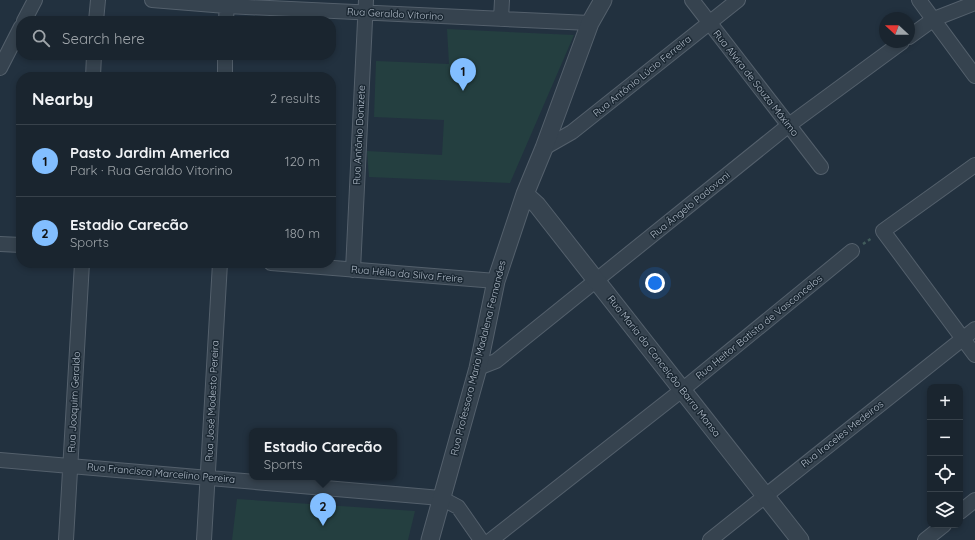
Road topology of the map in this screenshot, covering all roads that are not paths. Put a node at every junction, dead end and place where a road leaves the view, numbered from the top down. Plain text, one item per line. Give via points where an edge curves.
1 (35, 0) edge
2 (98, 0) edge
3 (152, 0) edge
4 (502, 0) edge
5 (603, 0) edge
6 (692, 0) edge
7 (738, 0) edge
8 (919, 0) edge
9 (227, 3) edge
10 (975, 3) edge
11 (365, 6) edge
12 (27, 16) edge
13 (96, 16) edge
14 (226, 16) edge
15 (501, 19) junction
16 (934, 19) junction
17 (709, 22) junction
18 (590, 23) junction
19 (915, 33) edge
20 (16, 37) edge
21 (894, 48) edge
22 (94, 60) edge
23 (225, 60) edge
24 (0, 68) edge
25 (93, 72) edge
26 (225, 72) edge
27 (975, 76) edge
28 (789, 125) junction
29 (544, 148) junction
30 (975, 165) edge
31 (821, 167) dead end
32 (525, 194) junction
33 (0, 244) edge
34 (16, 245) edge
35 (852, 251) road end
36 (82, 268) edge
37 (220, 268) edge
38 (329, 268) edge
39 (353, 270) junction
40 (496, 281) junction
41 (596, 281) junction
42 (975, 329) edge
43 (963, 339) junction
44 (975, 355) edge
45 (478, 368) junction
46 (682, 390) junction
47 (0, 460) edge
48 (70, 466) junction
49 (207, 477) junction
50 (765, 495) junction
51 (441, 498) junction
52 (975, 500) edge
53 (963, 510) edge
54 (940, 528) edge
55 (66, 540) edge
56 (204, 540) edge
57 (430, 540) edge
58 (481, 540) edge
59 (491, 540) edge
60 (710, 540) edge
61 (800, 540) edge
62 (925, 540) edge

1 - 12 street
2 - 13 street
3 - 9 street, Rua Geraldo Vitorino
4 - 15 street
5 - 18 street, Rua Professora Maria Madalena Fernandes
6 - 17 street, Rua Alvira de Souza Máximo
7 - 17 street, Rua Antônio Lúcio Ferreira
8 - 16 street
9 - 11 street, Rua Geraldo Vitorino
9 - 14 street
10 - 16 street
11 - 15 street, Rua Geraldo Vitorino
11 - 39 street, Rua Antônio Donizete
15 - 18 street, Rua Geraldo Vitorino
16 - 19 street
16 - 27 street
17 - 28 street, Rua Alvira de Souza Máximo
17 - 29 street, Rua Antônio Lúcio Ferreira via 572,132
18 - 29 street, Rua Professora Maria Madalena Fernandes
20 - 24 street
21 - 28 street, Rua Ângelo Padovani
22 - 25 street
23 - 26 street
28 - 31 street, Rua Alvira de Souza Máximo
28 - 41 street, Rua Ângelo Padovani
29 - 32 street, Rua Professora Maria Madalena Fernandes
30 - 43 street via 882,231
32 - 40 street, Rua Professora Maria Madalena Fernandes
32 - 41 street, Rua Maria da Conceição Barra Mansa via 537,205
33 - 34 street
35 - 46 street, Rua Heitor Batista de Vasconcelos
36 - 48 street, Rua Joaquim Geraldo
37 - 49 street, Rua José Modesto Pereira
38 - 39 street, Rua Hélia da Silva Freire
39 - 40 street, Rua Hélia da Silva Freire
40 - 45 street, Rua Professora Maria Madalena Fernandes
41 - 45 street, Rua Ângelo Padovani via 496,361
41 - 46 street, Rua Maria da Conceição Barra Mansa
42 - 43 street, Rua Iraceles Medeiros
43 - 44 street
43 - 50 street, Rua Iraceles Medeiros
45 - 51 street, Rua Professora Maria Madalena Fernandes
46 - 50 street, Rua Maria da Conceição Barra Mansa
46 - 59 street, Rua Heitor Batista de Vasconcelos
47 - 48 street, Rua Francisca Marcelino Pereira
48 - 49 street, Rua Francisca Marcelino Pereira
48 - 55 street, Rua Joaquim Geraldo
49 - 51 street, Rua Francisca Marcelino Pereira
49 - 56 street, Rua José Modesto Pereira
50 - 60 street, Rua Iraceles Medeiros
50 - 61 street, Rua Maria da Conceição Barra Mansa
51 - 57 street, Rua Professora Maria Madalena Fernandes
51 - 58 street via 458,507
52 - 53 street
54 - 62 street

